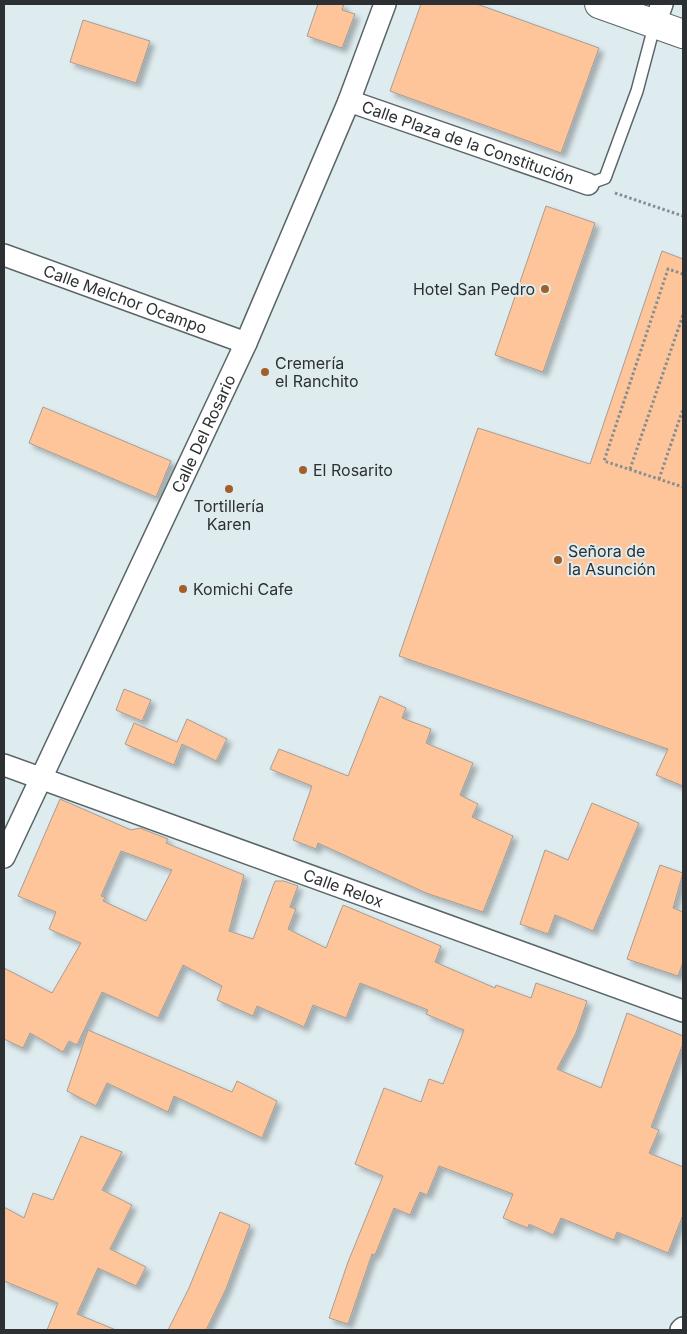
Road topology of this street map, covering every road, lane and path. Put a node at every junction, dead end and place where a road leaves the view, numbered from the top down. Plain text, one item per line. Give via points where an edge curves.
1 (386, 4) edge
2 (599, 4) edge
3 (658, 14) edge
4 (683, 34) edge
5 (349, 101) junction
6 (597, 181) junction
7 (683, 216) edge
8 (4, 255) edge
9 (683, 274) edge
10 (683, 315) edge
11 (246, 343) junction
12 (683, 409) edge
13 (630, 469) junction
14 (659, 479) junction
15 (683, 487) edge
16 (4, 765) edge
17 (42, 779) junction
18 (4, 858) edge
19 (683, 1011) edge

1 - 5 street, Calle Del Rosario
2 - 3 main road
3 - 4 main road
3 - 6 lane via 636,91
5 - 6 street, Calle Plaza de la Constitución
5 - 11 street, Calle Del Rosario
6 - 7 path
8 - 11 street, Calle Melchor Ocampo
9 - 13 path via 668,269 604,461
10 - 13 path
11 - 17 street, Calle Del Rosario
12 - 14 path
13 - 14 path
14 - 15 path
16 - 17 street, Calle Relox
17 - 18 street, Calle Del Rosario
17 - 19 street, Calle Relox

